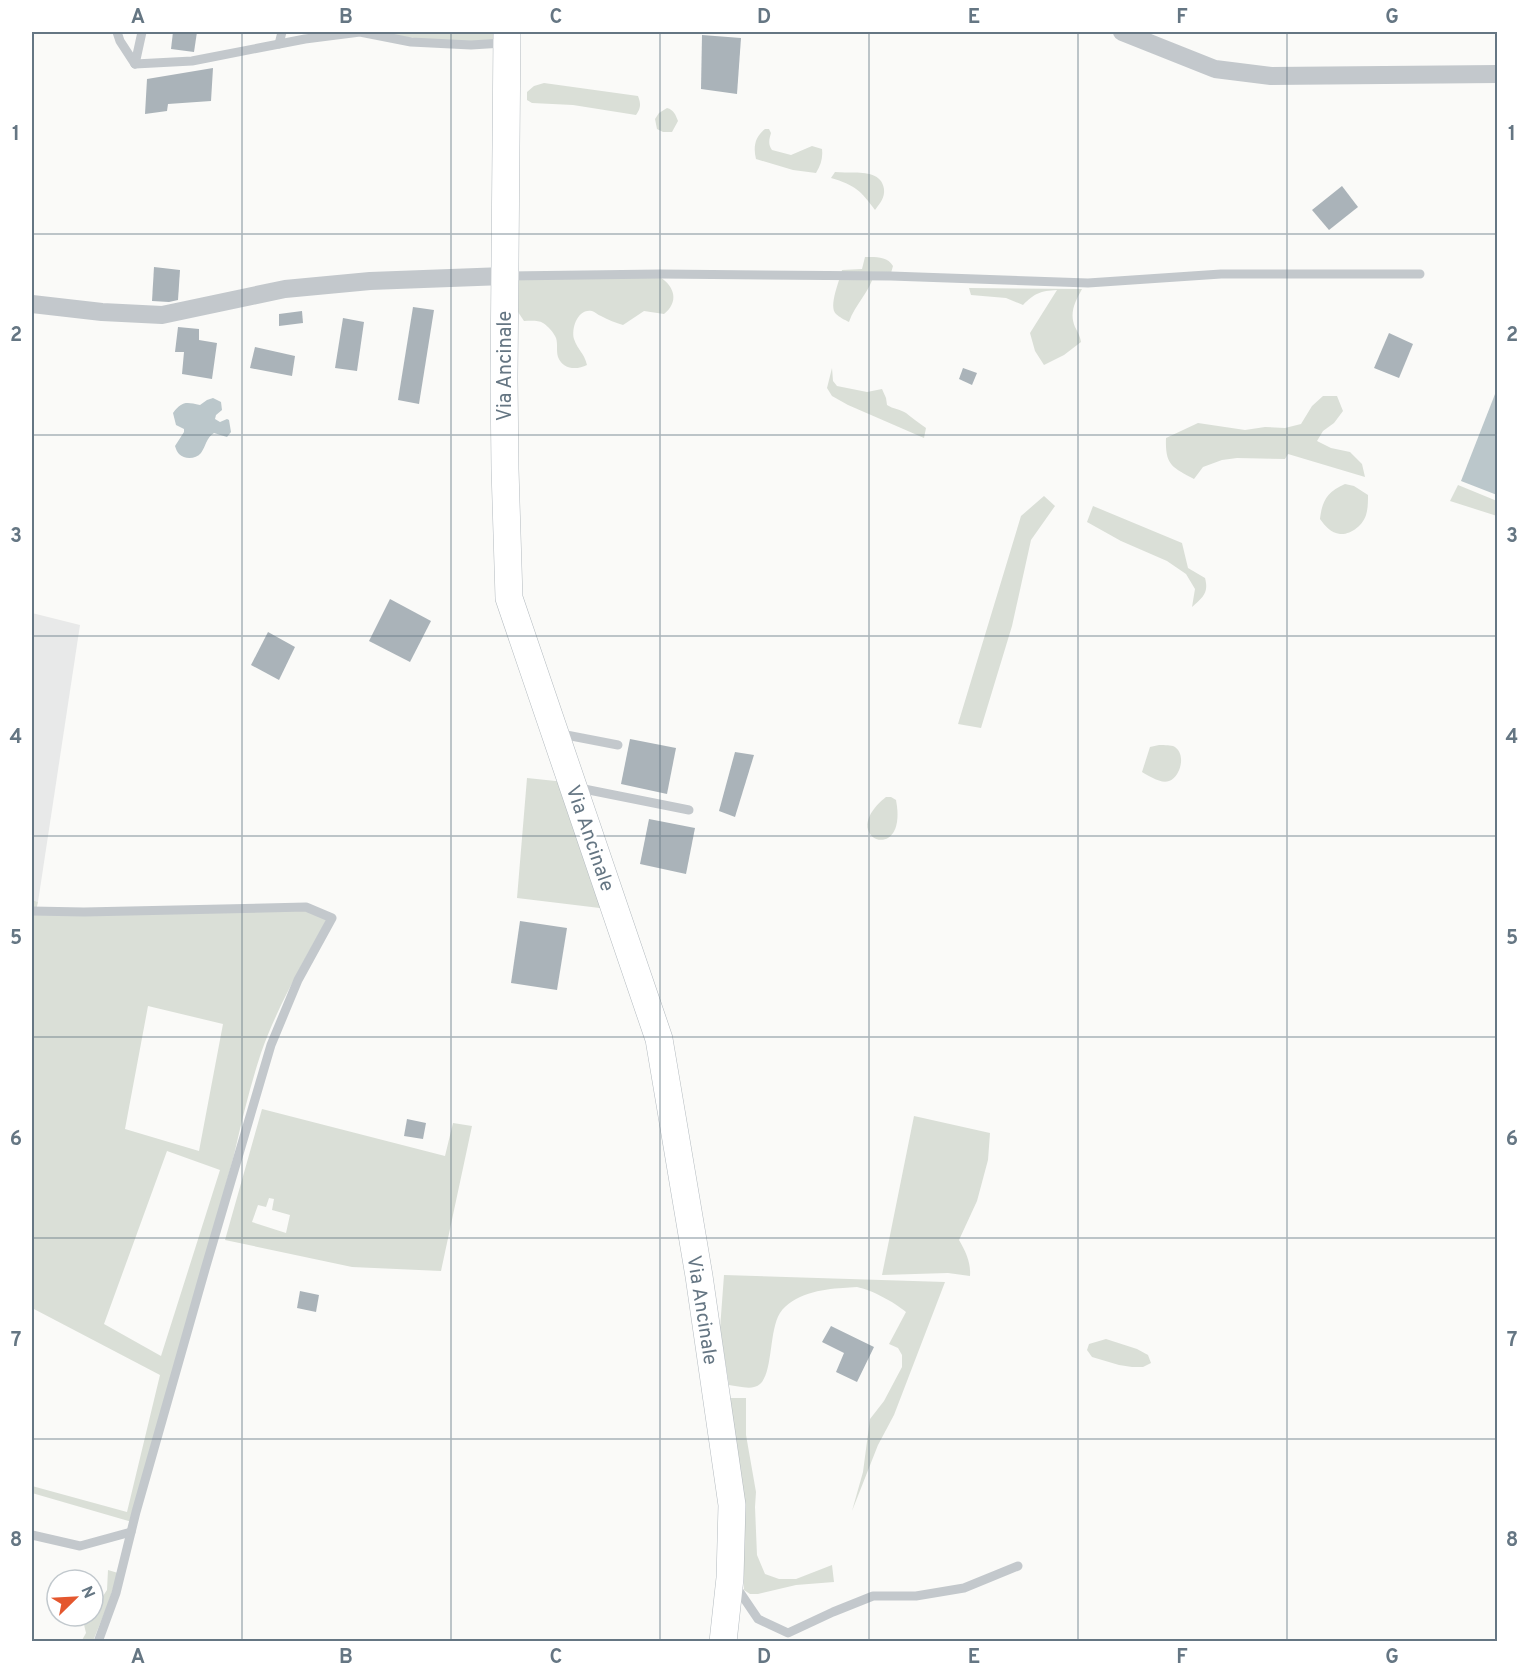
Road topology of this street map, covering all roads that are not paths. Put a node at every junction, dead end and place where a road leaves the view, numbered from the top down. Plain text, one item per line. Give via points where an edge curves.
1 (117, 32) edge
2 (142, 32) edge
3 (282, 32) edge
4 (1122, 32) edge
5 (327, 34) edge
6 (507, 37) edge
7 (279, 44) junction
8 (135, 64) junction
9 (1497, 74) edge
10 (1420, 274) dead end
11 (504, 276) junction
12 (32, 304) edge
13 (555, 732) junction
14 (618, 745) dead end
15 (573, 787) junction
16 (689, 810) dead end
17 (32, 911) edge
18 (131, 1532) junction
19 (32, 1535) edge
20 (1018, 1566) dead end
21 (730, 1578) junction
22 (98, 1641) edge
23 (723, 1641) edge

1 - 8 lane
2 - 8 lane
3 - 7 lane
4 - 9 street via 1215,69 1271,76
5 - 6 lane via 360,32 411,42 471,45
5 - 7 lane
6 - 11 main road, Via Ancinale
7 - 8 lane via 192,61
10 - 11 lane via 1221,274 1088,283 881,276
11 - 12 street via 285,288 162,315
11 - 13 main road, Via Ancinale via 509,598
13 - 14 lane
13 - 15 main road, Via Ancinale
15 - 16 lane
15 - 21 main road, Via Ancinale via 659,1039 732,1505
17 - 18 lane via 306,907 332,918 298,980 271,1045
18 - 19 lane via 80,1546
18 - 22 lane via 116,1593
20 - 21 lane via 964,1588 916,1596 873,1596 788,1633 758,1619
21 - 23 main road, Via Ancinale

